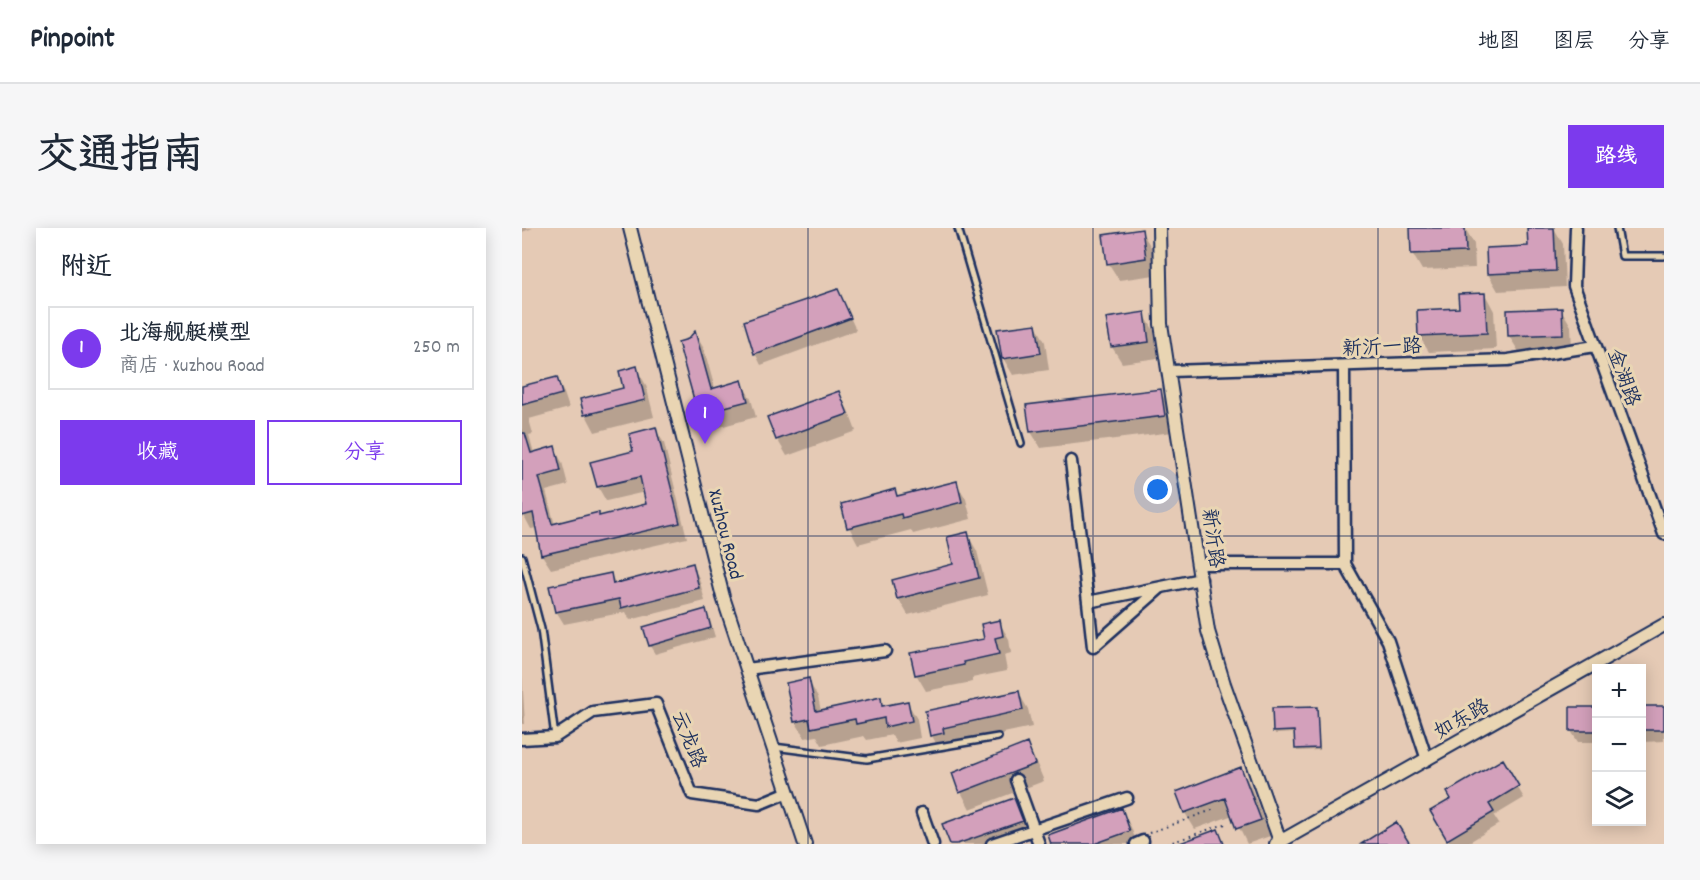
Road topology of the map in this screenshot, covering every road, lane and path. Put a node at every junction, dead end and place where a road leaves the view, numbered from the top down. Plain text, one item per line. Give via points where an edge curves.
1 (630, 228) edge
2 (958, 228) edge
3 (1160, 228) edge
4 (1576, 228) edge
5 (1617, 228) edge
6 (1664, 256) edge
7 (1595, 346) junction
8 (1344, 366) junction
9 (1170, 371) junction
10 (1021, 443) dead end
11 (1071, 461) dead end
12 (1664, 534) edge
13 (522, 557) edge
14 (1198, 564) junction
15 (1345, 564) junction
16 (1201, 579) junction
17 (1160, 588) junction
18 (1088, 602) junction
19 (1664, 625) edge
20 (885, 651) dead end
21 (747, 669) junction
22 (555, 736) junction
23 (998, 737) dead end
24 (522, 739) edge
25 (773, 747) junction
26 (1427, 760) junction
27 (1016, 780) dead end
28 (788, 792) junction
29 (1127, 798) dead end
30 (1215, 809) dead end
31 (922, 813) dead end
32 (1225, 824) dead end
33 (1034, 830) junction
34 (1143, 841) edge
35 (805, 844) edge
36 (933, 844) edge
37 (992, 844) edge
38 (1039, 844) edge
39 (1167, 844) edge
40 (1279, 844) edge

1 - 21 street, Xuzhou Road via 723,597
2 - 10 lane
3 - 9 street, 新沂路 via 1161,324
4 - 7 street, 金湖路 via 1574,286
5 - 6 lane via 1622,256
7 - 8 street, 新沂一路 via 1508,360
7 - 12 street, 金湖路
8 - 9 street, 新沂一路
8 - 15 street
9 - 14 street, 新沂路
11 - 18 street
13 - 22 lane via 541,629
14 - 15 street
14 - 16 street, 新沂路
15 - 26 street via 1388,641
16 - 17 street
16 - 40 street, 新沂路 via 1208,631
17 - 18 street
17 - 18 street via 1093,647
19 - 26 street, 如东路
20 - 21 street
21 - 25 street, Xuzhou Road
22 - 24 street, 云龙路
22 - 28 street, 云龙路 via 593,712 656,704 692,794 759,804
23 - 25 lane via 867,759
25 - 28 street, Xuzhou Road
26 - 40 street, 如东路
27 - 33 street
28 - 35 street, Xuzhou Road
29 - 33 street
30 - 34 path via 1149,831
31 - 36 street
32 - 39 path
33 - 37 street
33 - 38 street

